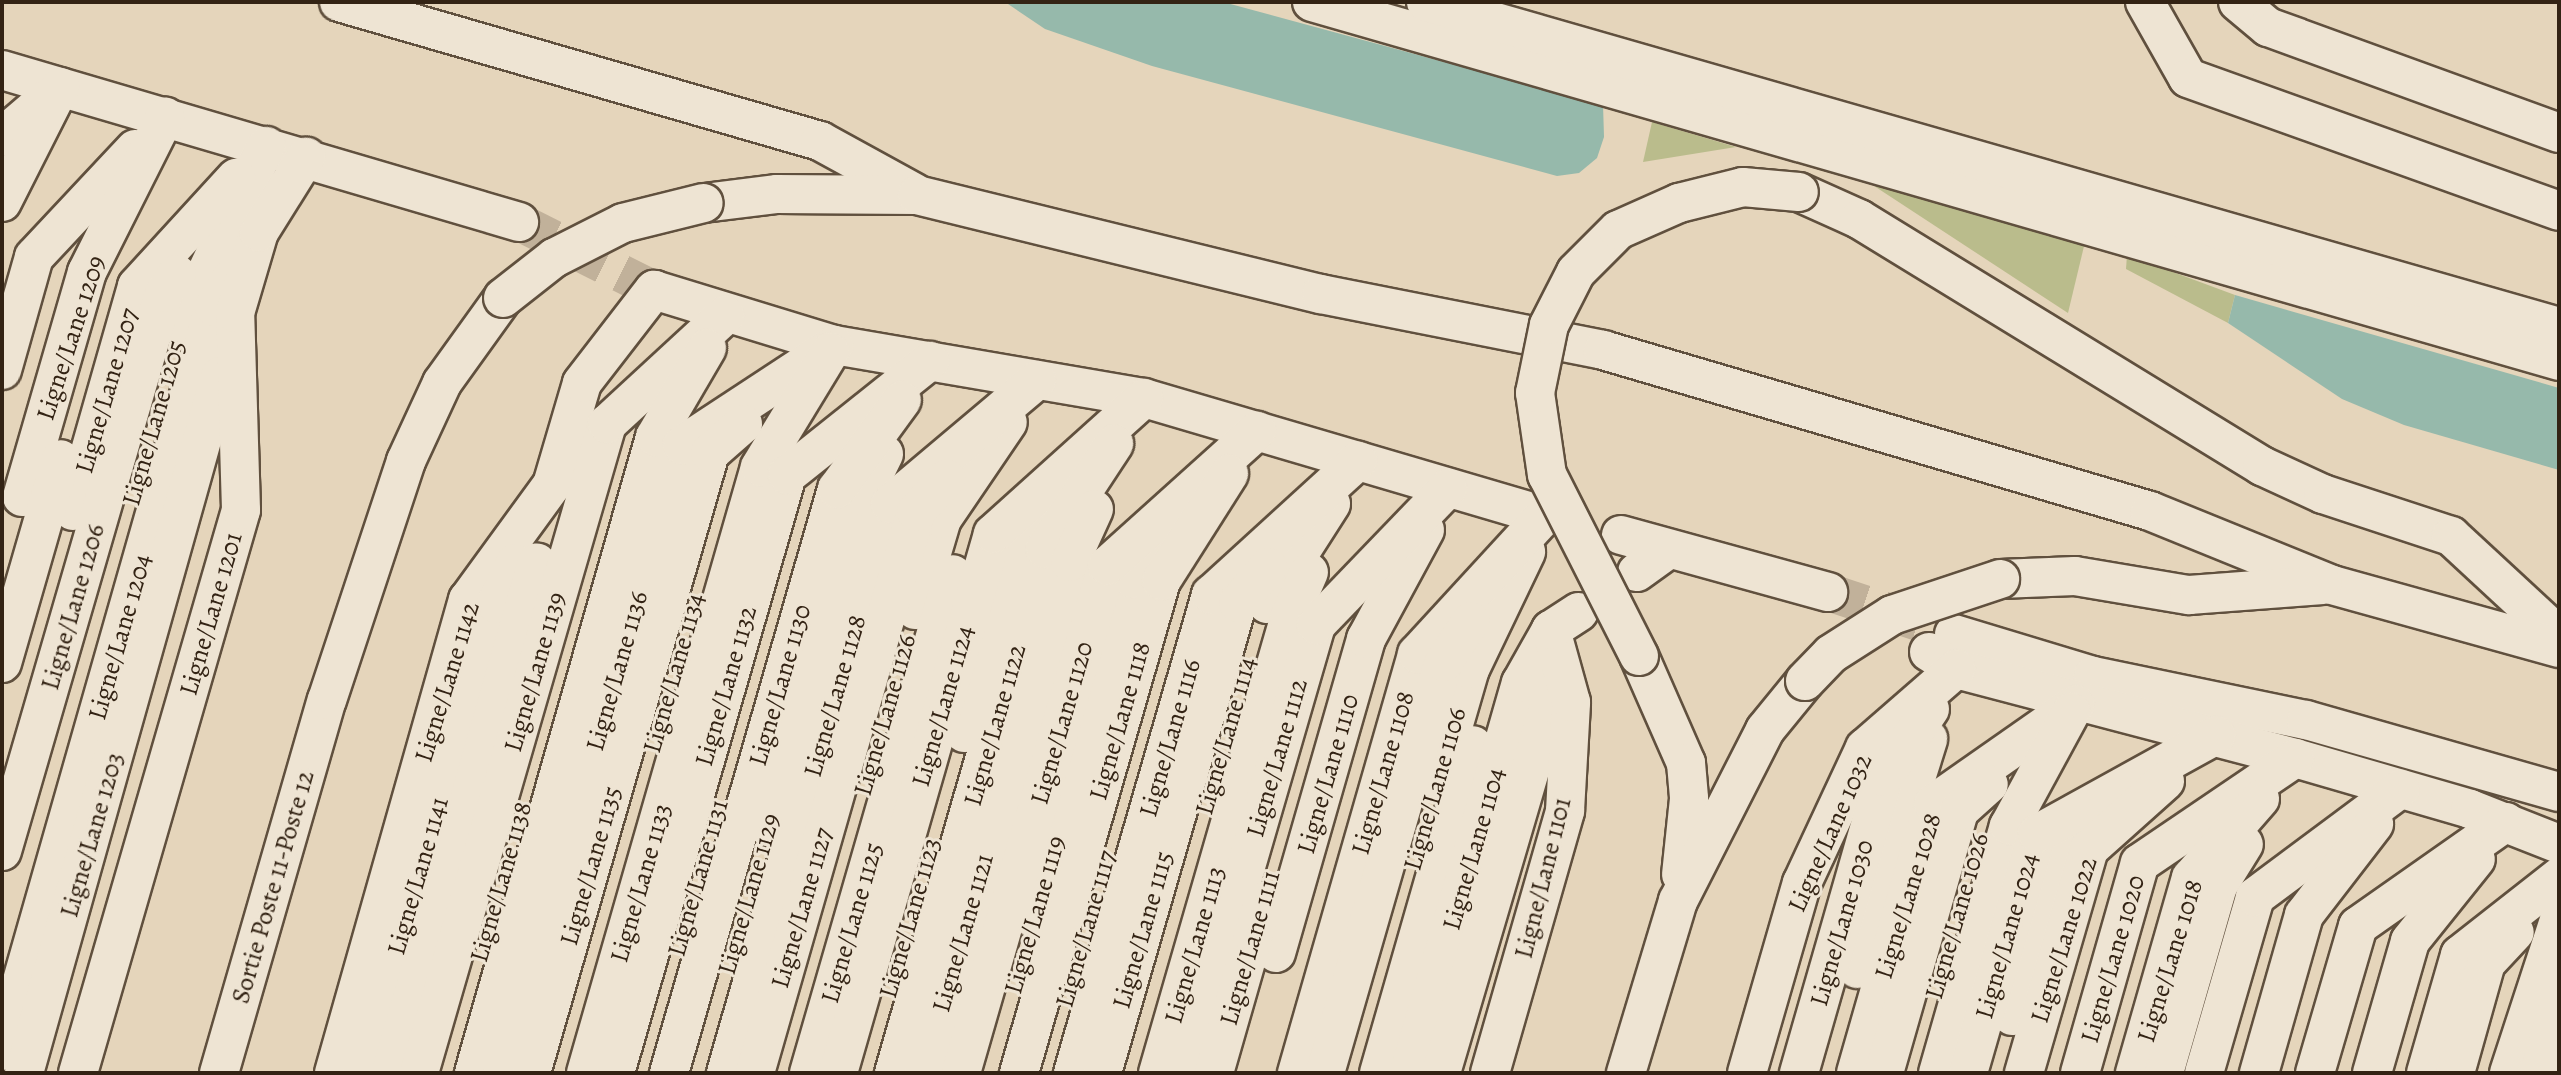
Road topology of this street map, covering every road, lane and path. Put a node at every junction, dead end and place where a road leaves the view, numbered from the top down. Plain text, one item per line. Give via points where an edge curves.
1 (339, 2) edge
2 (1312, 2) edge
3 (1426, 2) edge
4 (2145, 2) edge
5 (2238, 2) edge
6 (2, 70) edge
7 (60, 87) junction
8 (165, 117) junction
9 (2559, 133) edge
10 (2, 137) edge
11 (266, 146) junction
12 (2, 150) edge
13 (306, 157) junction
14 (2, 172) edge
15 (917, 195) junction
16 (2, 202) edge
17 (2559, 211) edge
18 (519, 222) tunnel mouth
19 (259, 232) junction
20 (2, 275) edge
21 (235, 313) junction
22 (725, 315) junction
23 (2559, 327) edge
24 (834, 345) junction
25 (2559, 360) edge
26 (929, 361) junction
27 (2, 370) edge
28 (1037, 380) junction
29 (1144, 398) junction
30 (1257, 431) junction
31 (1358, 461) junction
32 (2, 474) edge
33 (552, 485) junction
34 (1448, 488) junction
35 (1544, 516) junction
36 (1621, 536) dead end
37 (1669, 549) junction
38 (2, 568) edge
39 (1637, 572) dead end
40 (2332, 585) junction
41 (1828, 592) tunnel mouth
42 (1565, 621) junction
43 (2559, 636) edge
44 (2559, 648) edge
45 (1946, 652) junction
46 (2, 663) edge
47 (1570, 702) junction
48 (2076, 704) junction
49 (2216, 735) junction
50 (2295, 758) junction
51 (2, 760) edge
52 (2400, 789) junction
53 (2559, 792) edge
54 (2506, 822) junction
55 (2559, 844) edge
56 (2, 851) edge
57 (2559, 877) edge
58 (2559, 884) edge
59 (2559, 896) edge
60 (1678, 901) junction
61 (2559, 920) edge
62 (2, 953) edge
63 (2559, 1003) edge
64 (2, 1051) edge
65 (24, 1073) edge
66 (54, 1073) edge
67 (78, 1073) edge
68 (219, 1073) edge
69 (334, 1073) edge
70 (362, 1073) edge
71 (391, 1073) edge
72 (419, 1073) edge
73 (446, 1073) edge
74 (474, 1073) edge
75 (502, 1073) edge
76 (531, 1073) edge
77 (559, 1073) edge
78 (586, 1073) edge
79 (615, 1073) edge
80 (642, 1073) edge
81 (669, 1073) edge
82 (697, 1073) edge
83 (726, 1073) edge
84 (755, 1073) edge
85 (782, 1073) edge
86 (809, 1073) edge
87 (838, 1073) edge
88 (865, 1073) edge
89 (894, 1073) edge
90 (923, 1073) edge
91 (961, 1073) edge
92 (989, 1073) edge
93 (1019, 1073) edge
94 (1045, 1073) edge
95 (1073, 1073) edge
96 (1102, 1073) edge
97 (1129, 1073) edge
98 (1158, 1073) edge
99 (1186, 1073) edge
100 (1214, 1073) edge
101 (1241, 1073) edge
102 (1269, 1073) edge
103 (1297, 1073) edge
104 (1325, 1073) edge
105 (1353, 1073) edge
106 (1379, 1073) edge
107 (1409, 1073) edge
108 (1441, 1073) edge
109 (1465, 1073) edge
110 (1490, 1073) edge
111 (1626, 1073) edge
112 (1747, 1073) edge
113 (1768, 1073) edge
114 (1800, 1073) edge
115 (1827, 1073) edge
116 (1856, 1073) edge
117 (1884, 1073) edge
118 (1911, 1073) edge
119 (1938, 1073) edge
120 (1968, 1073) edge
121 (1996, 1073) edge
122 (2024, 1073) edge
123 (2050, 1073) edge
124 (2080, 1073) edge
125 (2107, 1073) edge
126 (2135, 1073) edge
127 (2164, 1073) edge
128 (2204, 1073) edge
129 (2230, 1073) edge
130 (2259, 1073) edge
131 (2286, 1073) edge
132 (2315, 1073) edge
133 (2343, 1073) edge
134 (2372, 1073) edge
135 (2398, 1073) edge
136 (2426, 1073) edge
137 (2455, 1073) edge
138 (2481, 1073) edge
139 (2509, 1073) edge
140 (2539, 1073) edge

1 - 15 lane via 820,141
2 - 25 lane
3 - 23 lane
4 - 17 lane via 2188,78
5 - 9 lane via 2268,27
6 - 7 lane
7 - 8 lane
7 - 10 lane
7 - 12 lane
7 - 14 lane
7 - 16 lane
8 - 11 lane
8 - 20 lane via 9,250
8 - 27 lane via 34,257
8 - 32 lane via 62,265
8 - 38 lane, Ligne/Lane 1209 via 87,272
11 - 13 lane
11 - 46 lane via 113,279
11 - 51 lane, Ligne/Lane 1207 via 137,286
11 - 56 lane, Ligne/Lane 1206 via 164,293
11 - 62 lane, Ligne/Lane 1205 via 189,300
13 - 18 lane
13 - 19 lane, Ligne/Lane 1201
15 - 40 lane via 1321,294 1603,350 2150,510
15 - 68 lane, Sortie Poste 11-Poste 12, bridge via 777,194 704,203 622,223 554,258 503,298 442,383 406,461 327,700
19 - 21 lane, Ligne/Lane 1201
19 - 64 lane, Ligne/Lane 1204 via 214,307
21 - 65 lane, Ligne/Lane 1203 via 198,465
21 - 66 lane via 213,523
21 - 67 lane, Ligne/Lane 1201 via 241,510
22 - 24 lane
22 - 33 lane, Ligne/Lane 1142 via 654,290 582,383
22 - 72 lane, Ligne/Lane 1139 via 607,424
22 - 73 lane, Ligne/Lane 1138 via 631,430
22 - 74 lane via 655,438
24 - 26 lane
24 - 75 lane, Ligne/Lane 1136 via 682,445
24 - 76 lane, Ligne/Lane 1135 via 710,453
24 - 77 lane, Ligne/Lane 1134 via 735,460
24 - 78 lane, Ligne/Lane 1133 via 760,467
26 - 28 lane
26 - 79 lane, Ligne/Lane 1132 via 787,475
26 - 80 lane, Ligne/Lane 1131 via 811,482
26 - 81 lane, Ligne/Lane 1130 via 837,489
26 - 82 lane, Ligne/Lane 1129 via 863,497
28 - 29 lane
28 - 83 lane, Ligne/Lane 1128 via 890,504
28 - 84 lane, Ligne/Lane 1127 via 916,512
28 - 85 lane, Ligne/Lane 1126 via 942,519
28 - 86 lane, Ligne/Lane 1125 via 966,526
29 - 30 lane
29 - 87 lane, Ligne/Lane 1124 via 993,534
29 - 88 lane, Ligne/Lane 1123 via 1019,541
29 - 89 lane, Ligne/Lane 1122 via 1045,549
29 - 90 lane, Ligne/Lane 1121 via 1070,562
30 - 31 lane
30 - 91 lane, Ligne/Lane 1120 via 1107,566
30 - 92 lane, Ligne/Lane 1119 via 1132,579
30 - 93 lane, Ligne/Lane 1118 via 1161,581
30 - 94 lane, Ligne/Lane 1117 via 1184,588
31 - 34 lane
31 - 95 lane, Ligne/Lane 1116 via 1211,595
31 - 96 lane, Ligne/Lane 1115 via 1238,603
31 - 97 lane, Ligne/Lane 1114 via 1263,610
31 - 98 lane, Ligne/Lane 1113 via 1289,618
33 - 69 lane, Ligne/Lane 1142 via 468,600
33 - 70 lane, Ligne/Lane 1141 via 496,604
33 - 71 lane via 536,563
34 - 35 lane
34 - 99 lane, Ligne/Lane 1112 via 1316,625
34 - 100 lane, Ligne/Lane 1111 via 1341,632
34 - 101 lane, Ligne/Lane 1110 via 1366,639
34 - 102 lane via 1392,647
35 - 103 lane, Ligne/Lane 1108 via 1417,654
35 - 104 lane via 1444,662
35 - 105 lane, Ligne/Lane 1106 via 1470,669
35 - 106 lane
36 - 37 lane
37 - 39 lane
37 - 41 lane
40 - 44 lane
40 - 60 lane, bridge via 2189,595 2076,576 2000,579 1892,615 1832,654 1765,730
42 - 47 lane, Ligne/Lane 1101
42 - 107 lane, Ligne/Lane 1104 via 1521,683
42 - 108 lane via 1550,703
43 - 60 lane, bridge via 2451,536 2323,494 2262,466 1859,219 1799,192 1743,187 1679,203 1618,230 1576,272 1549,325 1535,393 1547,475 1639,656 1686,764 1689,799
45 - 48 lane
45 - 53 lane via 2093,676 2306,720
45 - 112 lane, Ligne/Lane 1032 via 1865,748 1802,883
45 - 113 lane via 1869,773 1820,887
45 - 114 lane, Ligne/Lane 1030 via 1884,777
45 - 115 lane
47 - 109 lane
47 - 110 lane, Ligne/Lane 1101 via 1565,811
48 - 49 lane
48 - 116 lane, Ligne/Lane 1028 via 1933,804
48 - 117 lane via 1959,811
48 - 118 lane, Ligne/Lane 1026 via 1984,819
48 - 119 lane via 2009,826
49 - 50 lane
49 - 120 lane, Ligne/Lane 1024 via 2037,834
49 - 121 lane via 2063,841
49 - 122 lane, Ligne/Lane 1022 via 2089,849
49 - 123 lane via 2112,856
50 - 52 lane
50 - 124 lane, Ligne/Lane 1020 via 2140,863
50 - 125 lane via 2165,870
50 - 126 lane, Ligne/Lane 1018 via 2191,878
50 - 127 lane via 2218,886
52 - 54 lane
52 - 128 lane via 2255,897
52 - 129 lane via 2278,904
52 - 130 lane via 2304,915
52 - 131 lane via 2330,918
54 - 55 lane
54 - 132 lane via 2358,926
54 - 133 lane via 2383,933
54 - 134 lane via 2410,941
54 - 135 lane via 2434,947
57 - 136 lane via 2460,955
58 - 137 lane via 2486,963
59 - 138 lane via 2511,970
60 - 111 lane
61 - 139 lane
63 - 140 lane

